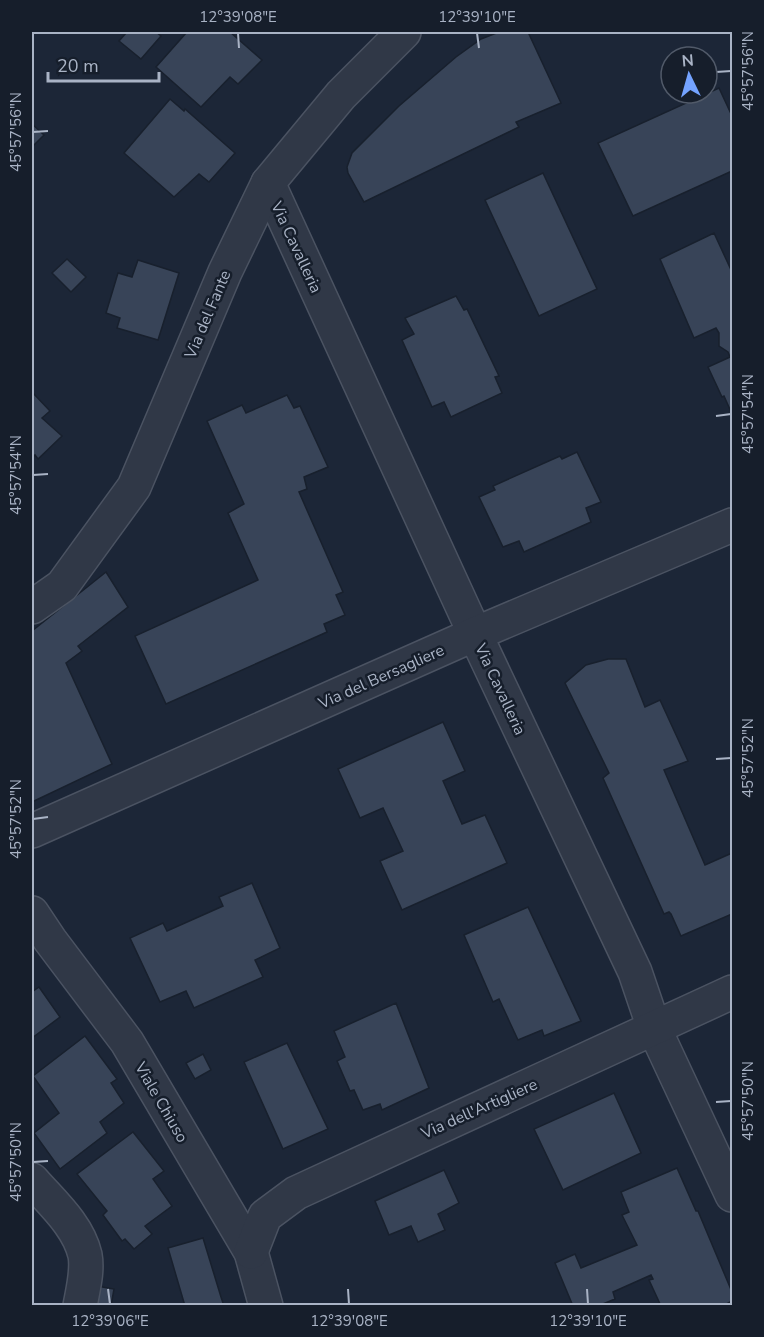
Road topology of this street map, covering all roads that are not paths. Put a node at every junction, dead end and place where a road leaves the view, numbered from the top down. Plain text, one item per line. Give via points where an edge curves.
1 (404, 32) edge
2 (268, 183) junction
3 (732, 525) edge
4 (32, 607) edge
5 (475, 634) junction
6 (32, 831) edge
7 (32, 913) edge
8 (732, 992) edge
9 (654, 1028) junction
10 (32, 1180) edge
11 (732, 1195) edge
12 (251, 1252) junction
13 (81, 1305) edge
14 (267, 1305) edge

1 - 2 street, Via del Fante via 341,95
2 - 4 street, Via del Fante via 225,272 134,487 62,586
2 - 5 street, Via Cavalleria
3 - 5 street, Via del Bersagliere
5 - 6 street, Via del Bersagliere
5 - 9 street, Via Cavalleria via 635,972
7 - 12 street, Viale Chiuso via 127,1042
8 - 9 street, Via dell'Artigliere
9 - 11 street, Via Cavalleria
9 - 12 street, Via dell'Artigliere via 296,1193 265,1216
10 - 13 street via 77,1232 85,1256
12 - 14 street, Viale Chiuso

